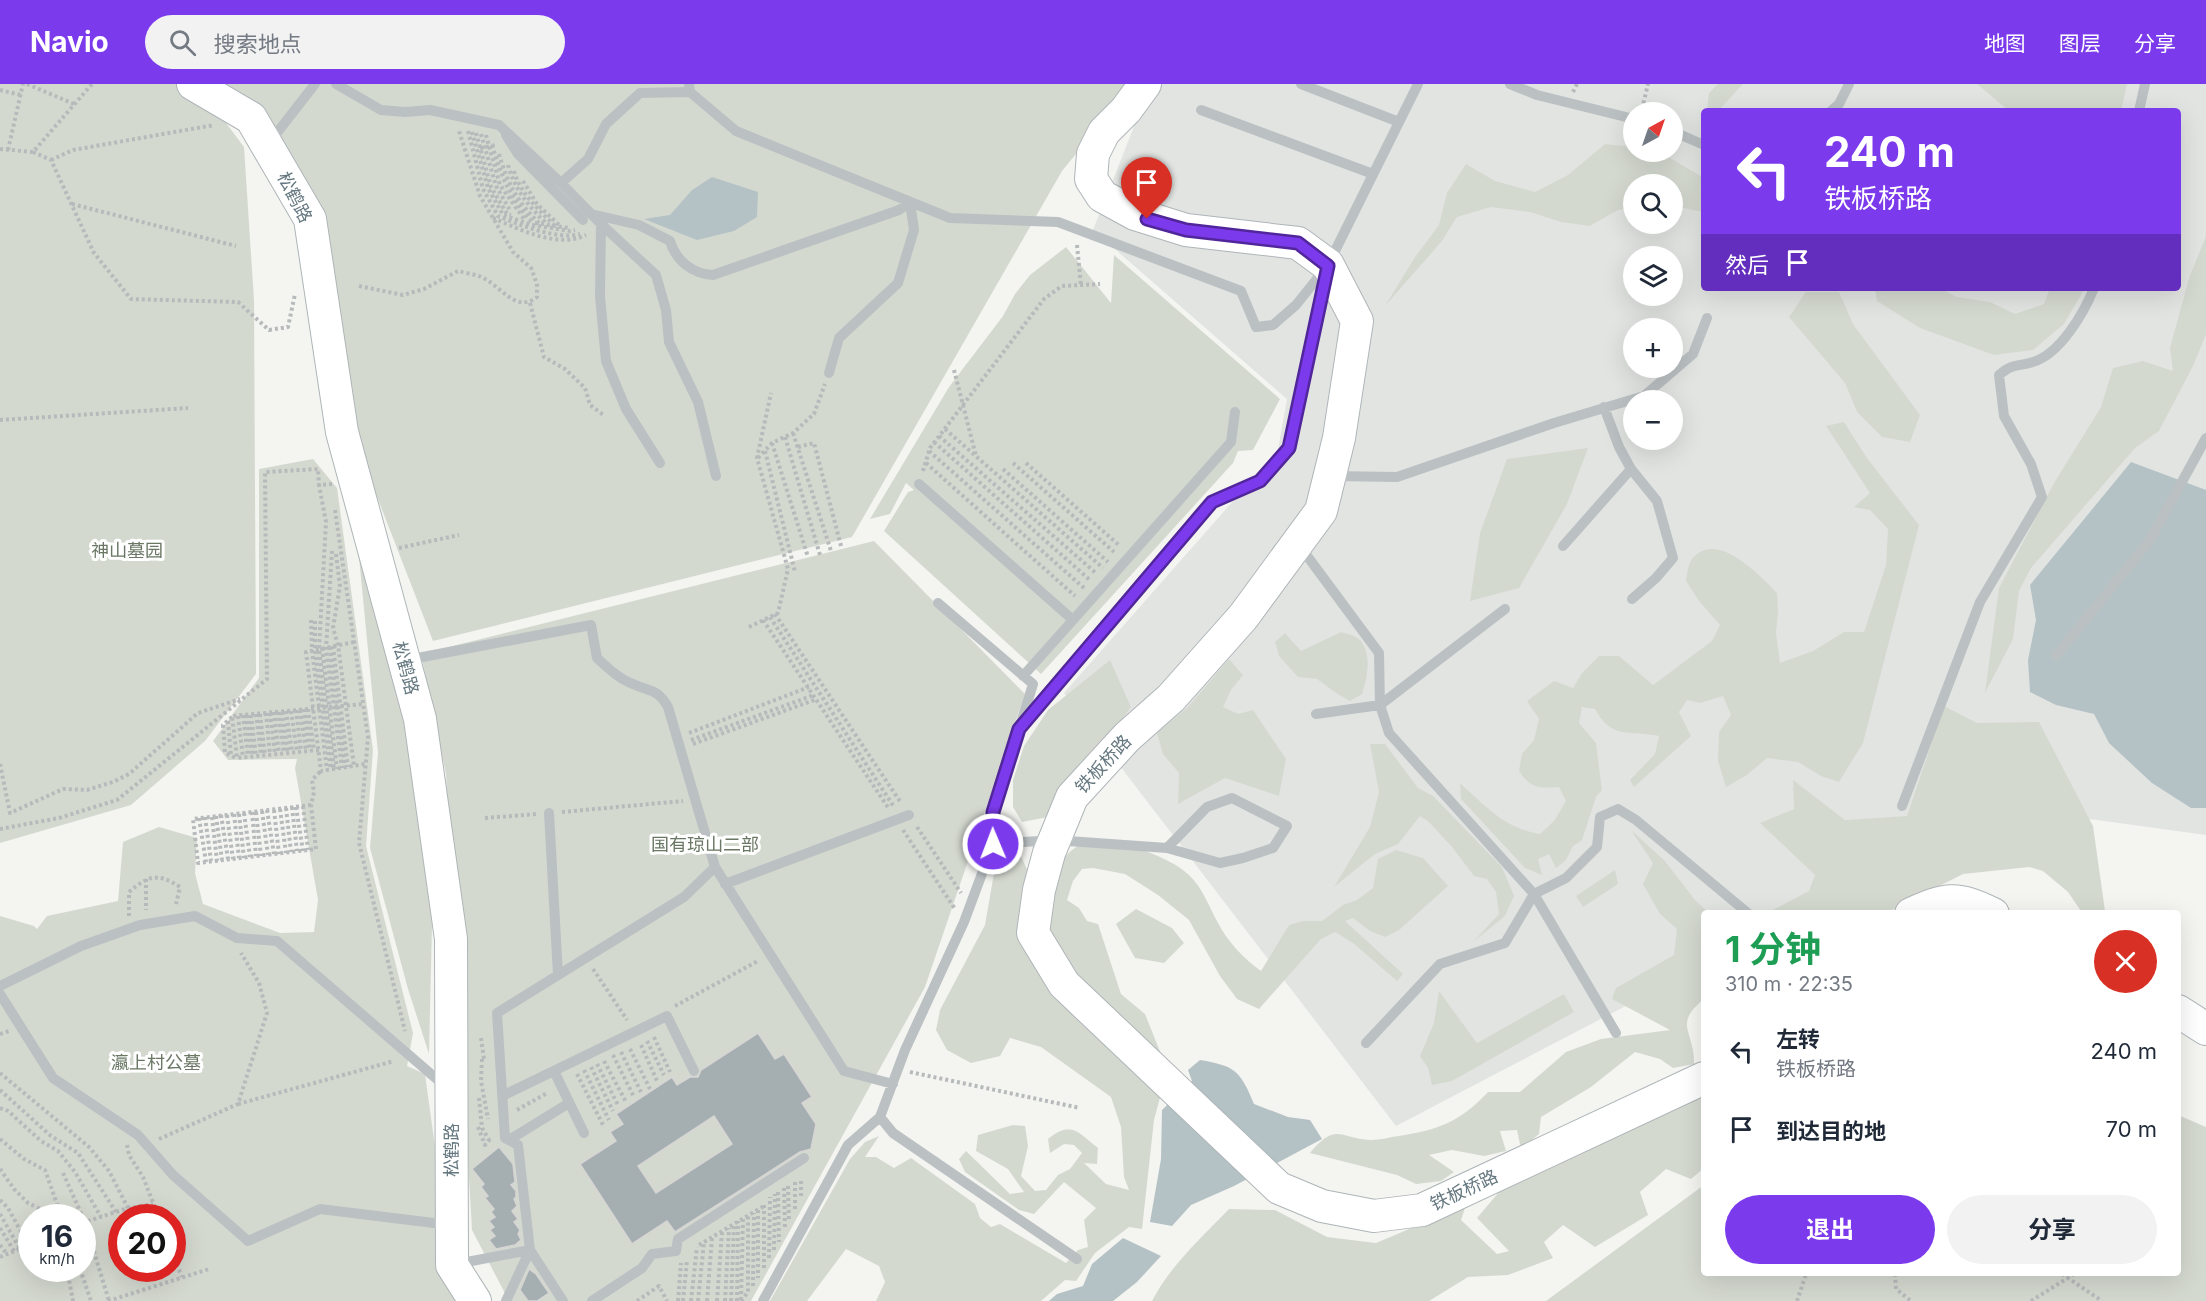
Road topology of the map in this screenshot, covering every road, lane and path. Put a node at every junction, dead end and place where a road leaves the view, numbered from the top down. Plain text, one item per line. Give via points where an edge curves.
1 (25, 84) edge
2 (92, 84) edge
3 (193, 84) edge
4 (315, 84) edge
5 (336, 84) edge
6 (1145, 84) edge
7 (1301, 84) edge
8 (1418, 84) edge
9 (1510, 84) edge
10 (1648, 84) edge
11 (1849, 84) edge
12 (2145, 84) edge
13 (690, 88) edge
14 (0, 90) edge
15 (21, 95) junction
16 (1644, 102) edge
17 (74, 104) junction
18 (1835, 108) edge
19 (2141, 108) edge
20 (1201, 110) dead end
21 (1623, 116) edge
22 (252, 118) junction
23 (479, 120) junction
24 (1399, 122) junction
25 (1683, 135) edge
26 (1701, 144) edge
27 (267, 146) junction
28 (487, 147) junction
29 (0, 149) edge
30 (8, 150) junction
31 (465, 151) junction
32 (33, 152) junction
33 (51, 160) junction
34 (1373, 174) junction
35 (539, 175) junction
36 (561, 183) junction
37 (495, 186) junction
38 (560, 196) junction
39 (910, 202) junction
40 (72, 204) junction
41 (513, 211) junction
42 (492, 218) junction
43 (524, 219) junction
44 (593, 219) junction
45 (533, 223) junction
46 (540, 224) junction
47 (548, 225) junction
48 (1075, 229) junction
49 (236, 246) dead end
50 (1328, 266) junction
51 (297, 284) dead end
52 (1100, 284) dead end
53 (359, 286) dead end
54 (1081, 286) junction
55 (2093, 291) edge
56 (530, 303) junction
57 (1707, 318) dead end
58 (954, 370) dead end
59 (829, 373) joint
60 (771, 393) dead end
61 (963, 404) junction
62 (1604, 407) junction
63 (188, 408) dead end
64 (1235, 412) dead end
65 (605, 416) dead end
66 (0, 420) edge
67 (945, 429) junction
68 (793, 433) junction
69 (939, 436) junction
70 (785, 437) junction
71 (2206, 438) edge
72 (934, 442) junction
73 (772, 443) junction
74 (798, 447) junction
75 (765, 451) junction
76 (929, 451) junction
77 (976, 456) junction
78 (757, 458) junction
79 (660, 463) dead end
80 (926, 463) junction
81 (1026, 463) dead end
82 (1013, 464) dead end
83 (1003, 469) dead end
84 (1630, 469) junction
85 (334, 474) dead end
86 (716, 476) dead end
87 (1329, 477) junction
88 (919, 483) joint
89 (332, 484) junction
90 (319, 485) junction
91 (333, 495) dead end
92 (335, 507) dead end
93 (459, 535) dead end
94 (1297, 543) junction
95 (841, 546) dead end
96 (1563, 546) dead end
97 (831, 551) dead end
98 (375, 553) junction
99 (820, 555) dead end
100 (808, 557) dead end
101 (795, 572) dead end
102 (1109, 580) junction
103 (1632, 599) dead end
104 (938, 603) dead end
105 (1505, 609) dead end
106 (772, 616) junction
107 (313, 620) dead end
108 (763, 620) junction
109 (1073, 620) junction
110 (749, 627) dead end
111 (354, 642) junction
112 (325, 648) junction
113 (2056, 656) dead end
114 (404, 660) junction
115 (1023, 676) junction
116 (809, 687) junction
117 (815, 697) junction
118 (244, 698) junction
119 (363, 704) junction
120 (1380, 705) junction
121 (332, 707) junction
122 (276, 712) junction
123 (1316, 714) dead end
124 (232, 716) junction
125 (1019, 729) junction
126 (679, 743) junction
127 (281, 754) junction
128 (237, 758) junction
129 (0, 764) edge
130 (365, 764) junction
131 (340, 768) junction
132 (321, 771) junction
133 (696, 800) junction
134 (311, 805) junction
135 (303, 806) junction
136 (1902, 806) dead end
137 (291, 808) junction
138 (280, 809) junction
139 (274, 810) junction
140 (259, 811) junction
141 (549, 813) junction
142 (239, 814) junction
143 (227, 815) junction
144 (216, 816) junction
145 (902, 817) junction
146 (199, 818) junction
147 (205, 818) junction
148 (485, 818) dead end
149 (0, 829) edge
150 (1054, 840) junction
151 (993, 844) junction
152 (1167, 848) junction
153 (305, 850) junction
154 (297, 851) junction
155 (288, 853) junction
156 (274, 854) junction
157 (259, 856) junction
158 (250, 857) junction
159 (241, 858) junction
160 (230, 859) junction
161 (220, 860) junction
162 (209, 862) junction
163 (715, 867) junction
164 (146, 878) junction
165 (725, 884) junction
166 (1534, 894) junction
167 (970, 906) junction
168 (1744, 910) edge
169 (1920, 910) edge
170 (1986, 910) edge
171 (173, 920) junction
172 (964, 922) junction
173 (143, 925) junction
174 (240, 951) dead end
175 (769, 953) junction
176 (586, 958) junction
177 (558, 975) junction
178 (0, 986) edge
179 (0, 994) edge
180 (674, 1006) dead end
181 (2181, 1013) edge
182 (641, 1028) junction
183 (2206, 1029) edge
184 (1616, 1033) dead end
185 (481, 1038) dead end
186 (1366, 1043) dead end
187 (596, 1050) junction
188 (411, 1056) junction
189 (482, 1059) junction
190 (488, 1059) dead end
191 (898, 1070) junction
192 (554, 1071) junction
193 (694, 1071) dead end
194 (670, 1072) dead end
195 (0, 1074) edge
196 (664, 1076) dead end
197 (1701, 1079) edge
198 (657, 1081) dead end
199 (561, 1084) junction
200 (892, 1084) junction
201 (650, 1089) dead end
202 (0, 1090) edge
203 (451, 1091) junction
204 (641, 1092) dead end
205 (502, 1096) junction
206 (634, 1097) dead end
207 (626, 1102) dead end
208 (569, 1103) junction
209 (238, 1104) junction
210 (618, 1105) dead end
211 (0, 1108) edge
212 (1080, 1108) dead end
213 (613, 1111) dead end
214 (880, 1117) junction
215 (503, 1119) junction
216 (609, 1120) dead end
217 (120, 1123) junction
218 (603, 1125) dead end
219 (584, 1133) dead end
220 (493, 1137) dead end
221 (0, 1139) edge
222 (509, 1140) junction
223 (147, 1144) junction
224 (804, 1158) dead end
225 (0, 1169) edge
226 (63, 1173) dead end
227 (795, 1178) dead end
228 (801, 1181) dead end
229 (774, 1191) junction
230 (764, 1197) dead end
231 (0, 1200) edge
232 (30, 1204) edge
233 (56, 1204) edge
234 (76, 1204) edge
235 (111, 1204) edge
236 (126, 1204) edge
237 (153, 1204) edge
238 (764, 1206) junction
239 (796, 1206) junction
240 (756, 1211) junction
241 (0, 1214) edge
242 (108, 1214) edge
243 (748, 1215) junction
244 (100, 1217) junction
245 (96, 1218) edge
246 (790, 1219) junction
247 (739, 1221) junction
248 (18, 1225) edge
249 (452, 1225) junction
250 (729, 1227) junction
251 (0, 1228) edge
252 (785, 1228) junction
253 (722, 1231) junction
254 (712, 1237) junction
255 (704, 1242) junction
256 (779, 1243) junction
257 (0, 1245) edge
258 (18, 1246) edge
259 (697, 1246) junction
260 (18, 1250) edge
261 (530, 1250) junction
262 (14, 1251) junction
263 (676, 1251) junction
264 (7, 1254) junction
265 (774, 1254) junction
266 (0, 1257) edge
267 (1077, 1259) dead end
268 (96, 1262) edge
269 (769, 1263) junction
270 (452, 1265) junction
271 (209, 1269) dead end
272 (764, 1272) junction
273 (186, 1276) edge
274 (1805, 1276) edge
275 (1894, 1276) edge
276 (2065, 1276) edge
277 (2071, 1276) edge
278 (758, 1278) junction
279 (2068, 1278) junction
280 (69, 1282) edge
281 (84, 1282) edge
282 (167, 1282) edge
283 (754, 1284) junction
284 (748, 1292) junction
285 (73, 1301) edge
286 (91, 1301) edge
287 (108, 1301) edge
288 (475, 1301) edge
289 (506, 1301) edge
290 (563, 1301) edge
291 (592, 1301) edge
292 (637, 1301) edge
293 (667, 1301) edge
294 (678, 1301) edge
295 (683, 1301) edge
296 (691, 1301) edge
297 (698, 1301) edge
298 (707, 1301) edge
299 (717, 1301) edge
300 (725, 1301) edge
301 (731, 1301) edge
302 (740, 1301) edge
303 (763, 1301) edge
304 (1797, 1301) edge
305 (1911, 1301) edge
306 (2031, 1301) edge
307 (2102, 1301) edge

1 - 15 path
1 - 17 path
2 - 17 path
3 - 22 street
4 - 27 lane
5 - 23 lane via 381,110 430,110
6 - 50 street, 铁板桥路 via 1104,132 1093,154 1091,179 1101,196 1135,214 1186,230 1298,243
7 - 24 lane
8 - 24 lane
9 - 21 lane via 1537,95
10 - 16 path
11 - 18 lane
12 - 19 lane
13 - 36 lane via 640,93 606,124 588,159
13 - 39 lane via 736,131
14 - 15 path
15 - 30 path
17 - 32 path
20 - 34 lane
22 - 27 street, 松鹤路
22 - 33 path via 73,150
23 - 28 path
23 - 28 path
23 - 28 path
23 - 28 path
23 - 31 path via 459,129
23 - 35 lane
23 - 36 lane
24 - 34 lane
25 - 26 lane
27 - 98 street, 松鹤路 via 310,219 342,432
28 - 31 path
28 - 37 path
28 - 37 path
28 - 37 path
28 - 37 path
29 - 30 path
30 - 32 path
31 - 37 path
32 - 33 path
33 - 40 path
34 - 50 lane
35 - 37 path
35 - 38 lane
36 - 44 lane
37 - 41 path
37 - 41 path
37 - 41 path
37 - 41 path
37 - 42 path
38 - 41 path
38 - 44 lane
39 - 44 lane via 899,210 713,275 693,271 673,252 670,241 639,225
39 - 48 lane via 950,218 1058,222
39 - 59 lane via 914,230 897,283 839,338
40 - 49 path
40 - 51 path via 94,253 131,298 238,302 269,330 288,327
41 - 42 path
41 - 43 path
41 - 43 path
41 - 44 path via 530,228 571,236 580,234
41 - 45 path
41 - 46 path
41 - 47 path
42 - 44 path via 527,232 573,240 584,236
42 - 56 path via 513,252 531,268 537,297
43 - 45 path
44 - 47 path via 568,228
44 - 79 lane via 606,361 626,409
44 - 86 lane via 656,275 666,310 669,342 698,402
45 - 46 path
46 - 47 path
48 - 50 lane via 1241,291 1256,327 1273,325 1296,305
48 - 54 path
50 - 87 street, 铁板桥路 via 1357,321
50 - 125 lane via 1289,448 1260,481 1212,502
52 - 54 path
53 - 56 path via 403,295 424,290 458,271 482,277 516,302
54 - 61 path via 1062,286 1044,299
55 - 136 lane via 2086,310 2053,351 2034,362 2011,365 1999,375 2004,416 2031,464 2042,497 1980,602
56 - 65 path via 544,357 565,369 585,388 590,405
57 - 62 lane via 1693,354 1644,396
58 - 61 path
59 - 68 path via 814,414
60 - 78 path
61 - 67 path
61 - 77 path
62 - 84 lane
62 - 87 lane via 1397,477
63 - 66 path
64 - 102 lane via 1231,442
67 - 69 path
67 - 77 path
68 - 70 path
68 - 74 path
69 - 72 path
69 - 102 path
70 - 73 path
70 - 99 path
71 - 113 lane via 2150,540
72 - 76 path
72 - 102 path
73 - 75 path
73 - 100 path
74 - 95 path via 814,443
74 - 97 path
75 - 78 path
75 - 101 path
76 - 80 path
76 - 102 path
77 - 102 path
78 - 106 path via 788,569 778,613
80 - 88 path
80 - 102 path
81 - 102 path
82 - 102 path
83 - 102 path
84 - 96 lane
84 - 103 lane via 1657,501 1673,558
85 - 89 path
87 - 94 street, 铁板桥路 via 1321,511
88 - 109 lane
89 - 90 path
89 - 91 path
90 - 112 path via 326,522
90 - 118 path via 318,469 265,472 267,679
92 - 111 path
93 - 98 path
94 - 120 lane via 1379,653
94 - 150 street, 铁板桥路 via 1243,617 1072,797
98 - 114 street, 松鹤路
102 - 109 lane
104 - 115 lane
105 - 120 lane
106 - 108 path
106 - 145 path
106 - 145 path
107 - 112 path
108 - 110 path
108 - 116 path
109 - 115 lane
111 - 112 path
111 - 119 path
112 - 112 path via 333,628 340,586 334,553
112 - 121 path
112 - 121 path
112 - 121 path
112 - 121 path
112 - 122 path via 306,652
114 - 126 lane via 591,625 597,658 633,685 654,690 662,697
114 - 203 street, 松鹤路 via 420,719 451,939
115 - 125 lane via 1033,684
116 - 117 path
116 - 126 path
117 - 126 path
117 - 145 path
118 - 129 path via 198,713 129,774 113,782 87,790 63,789 10,813
118 - 149 path via 117,800 59,818
119 - 121 path
119 - 130 path via 368,736
120 - 123 lane
120 - 166 lane via 1389,733
121 - 122 path
121 - 131 path
121 - 131 path
121 - 131 path
121 - 131 path
122 - 124 path
122 - 127 path
122 - 127 path
122 - 127 path
122 - 127 path
122 - 127 path
122 - 127 path
122 - 127 path
122 - 127 path
122 - 127 path
124 - 128 path
124 - 128 path via 223,725 225,753
125 - 151 lane via 993,812
126 - 133 lane
127 - 128 path
127 - 132 path
130 - 131 path
130 - 188 path via 359,843
131 - 132 path
132 - 134 path via 312,780
133 - 141 path
133 - 163 lane
134 - 135 path
134 - 153 path via 316,849
135 - 137 path
135 - 153 path
137 - 138 path
137 - 153 path
137 - 154 path
137 - 155 path
138 - 139 path
138 - 155 path
139 - 140 path
139 - 156 path
140 - 142 path
140 - 156 path
140 - 157 path
141 - 148 path
141 - 177 lane
142 - 143 path
142 - 158 path
142 - 159 path
143 - 144 path
143 - 160 path
144 - 147 path
144 - 160 path
144 - 161 path
145 - 165 lane
145 - 167 path
145 - 172 path
146 - 147 path
146 - 162 path
146 - 162 path via 193,819 198,863
147 - 162 path
150 - 151 lane
150 - 152 lane
150 - 197 street, 铁板桥路 via 1039,890 1034,933 1064,984 1279,1188 1322,1206 1374,1216 1422,1210
151 - 167 lane
152 - 152 lane via 1220,863 1273,848 1287,826 1232,798 1207,807
153 - 154 path
154 - 155 path
155 - 156 path
156 - 157 path
157 - 158 path
158 - 159 path
159 - 160 path
160 - 161 path
161 - 162 path
163 - 165 lane
163 - 176 lane via 684,897
164 - 171 path via 166,877 180,887
164 - 173 path
164 - 173 path via 129,892 129,919
165 - 175 lane
166 - 168 lane via 1566,878 1597,847 1600,817 1618,809
166 - 184 lane
166 - 186 lane via 1505,943 1440,964
167 - 172 lane
169 - 170 street via 1941,900 1973,903
171 - 173 lane
171 - 188 lane via 195,916 237,938 277,941
172 - 191 lane
173 - 178 lane via 81,946
174 - 209 path via 259,983 267,1013
175 - 180 path via 747,969
175 - 200 lane via 844,1071
176 - 177 lane
176 - 182 path
177 - 205 lane via 497,1013
179 - 217 lane via 53,1077
181 - 183 street
182 - 187 lane
182 - 193 lane via 667,1016
182 - 194 path
182 - 196 path
182 - 198 path
185 - 189 path
187 - 192 lane
187 - 201 path
187 - 204 path
187 - 206 path
187 - 207 path
187 - 210 path
187 - 213 path
187 - 216 path
187 - 218 path
188 - 203 lane
188 - 209 path
189 - 190 path
189 - 220 path via 484,1107
191 - 200 lane
191 - 212 path
192 - 199 lane
192 - 205 lane
195 - 236 path via 89,1147 109,1171
199 - 208 lane
199 - 215 path
200 - 214 lane
202 - 235 path via 51,1136 78,1153
203 - 249 street, 松鹤路
205 - 215 lane
208 - 219 lane
208 - 222 lane
209 - 223 path
211 - 244 path via 58,1151 75,1172
214 - 267 lane via 893,1132
214 - 303 lane via 848,1145
215 - 222 lane via 505,1138
217 - 223 lane
217 - 237 path via 129,1155
221 - 233 path via 45,1170
222 - 261 lane via 518,1145
223 - 249 lane via 173,1175 248,1240 320,1209
224 - 263 lane via 678,1239
225 - 232 path
226 - 234 path
227 - 239 path
228 - 239 path via 803,1195
229 - 256 path
229 - 265 path
229 - 269 path
230 - 238 path
231 - 248 path
238 - 240 path
238 - 272 path
239 - 246 path
240 - 243 path
240 - 278 path
240 - 283 path
241 - 258 path
242 - 244 path
243 - 247 path
243 - 284 path
244 - 245 path
246 - 252 path
246 - 252 path via 786,1183
247 - 250 path
247 - 301 path
247 - 302 path
249 - 270 street, 松鹤路
250 - 253 path
250 - 300 path
251 - 262 path
252 - 256 path
253 - 254 path
253 - 299 path
254 - 255 path
254 - 298 path
255 - 259 path
255 - 297 path
256 - 265 path
257 - 264 path
259 - 295 path via 688,1252
259 - 296 path
260 - 262 path
261 - 270 lane
261 - 289 lane
261 - 290 lane
262 - 264 path
263 - 291 lane via 652,1254 642,1268
263 - 294 path via 682,1255
264 - 266 path
265 - 269 path
268 - 287 path
269 - 272 path
270 - 288 street
271 - 273 path
272 - 278 path
274 - 304 path
275 - 305 path via 1896,1289
276 - 279 path
277 - 279 path
278 - 283 path
279 - 306 path
279 - 307 path
280 - 285 path
281 - 286 path
282 - 287 path
283 - 284 path
284 - 302 path
292 - 293 path via 659,1286

